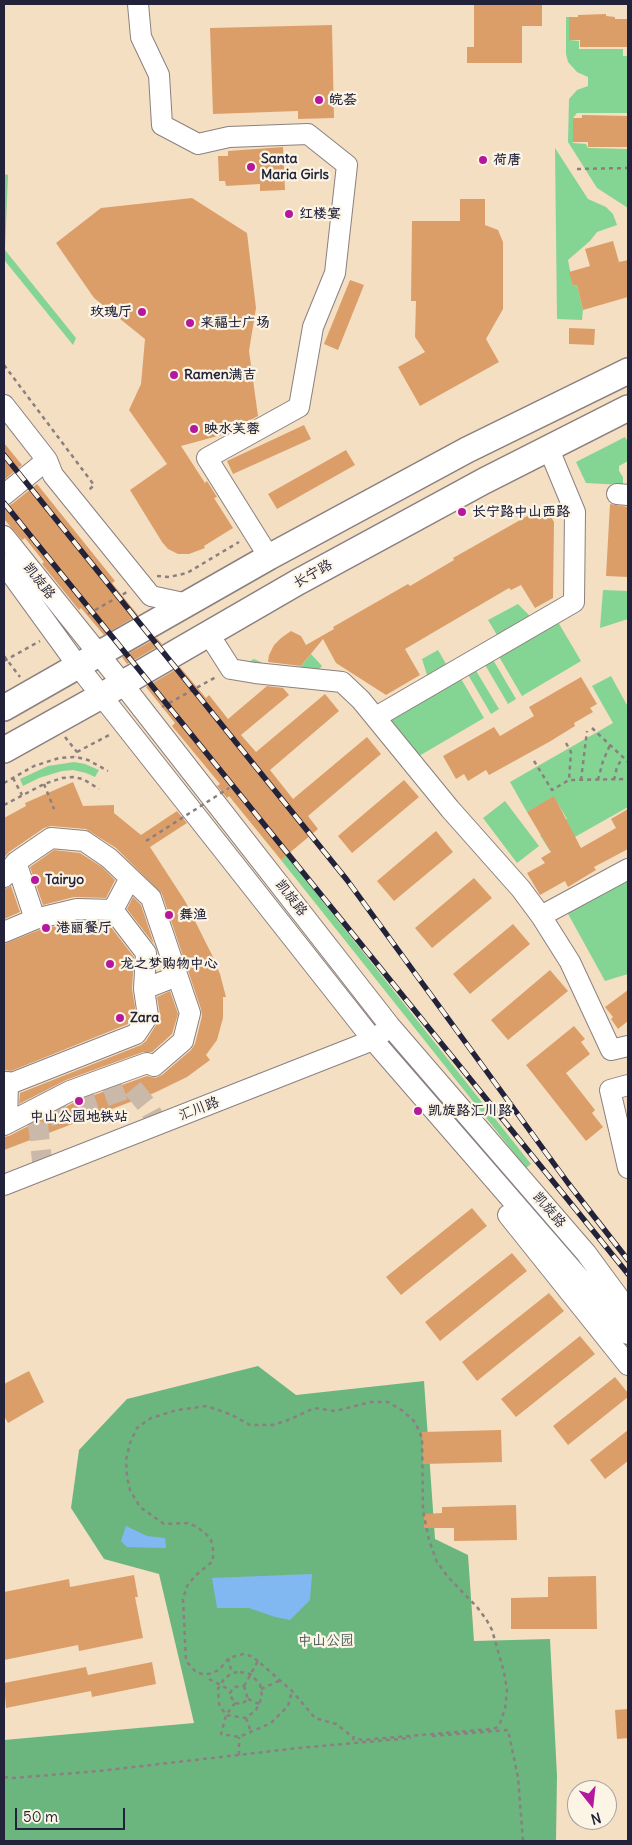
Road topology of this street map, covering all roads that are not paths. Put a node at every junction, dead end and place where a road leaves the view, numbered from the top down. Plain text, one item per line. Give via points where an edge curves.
1 (138, 4) edge
2 (628, 372) edge
3 (4, 405) edge
4 (628, 408) edge
5 (548, 447) junction
6 (48, 460) junction
7 (4, 495) edge
8 (4, 536) edge
9 (270, 557) junction
10 (4, 564) edge
11 (188, 604) junction
12 (208, 633) junction
13 (88, 660) junction
14 (122, 683) junction
15 (101, 696) junction
16 (4, 708) edge
17 (376, 717) junction
18 (4, 750) edge
19 (10, 869) edge
20 (628, 869) edge
21 (130, 878) junction
22 (113, 910) junction
23 (541, 916) junction
24 (35, 920) junction
25 (4, 932) edge
26 (177, 976) junction
27 (144, 989) junction
28 (390, 1026) junction
29 (128, 1037) junction
30 (373, 1040) junction
31 (628, 1046) edge
32 (389, 1058) junction
33 (154, 1066) junction
34 (6, 1082) edge
35 (628, 1086) edge
36 (5, 1124) edge
37 (628, 1168) edge
38 (4, 1185) edge
39 (586, 1253) junction
40 (628, 1297) edge
41 (628, 1310) edge
42 (628, 1334) edge
43 (628, 1365) edge

1 - 9 street via 142,37 159,75 162,125 198,144 229,137 308,134 346,165 335,273 313,327 299,407 207,458
2 - 9 main road via 467,450
3 - 6 street
4 - 5 main road, 长宁路
5 - 12 main road, 长宁路
5 - 17 street via 575,512 574,602
6 - 7 street
6 - 11 street via 53,475 151,596
8 - 13 street, 凯旋路
9 - 11 main road
10 - 13 street, 凯旋路
11 - 13 main road
12 - 14 main road, 长宁路
12 - 17 street via 232,669 342,682
13 - 14 street, 凯旋路
13 - 15 street, 凯旋路
13 - 16 main road
14 - 15 main road, 长宁路
14 - 28 street, 凯旋路
15 - 18 main road, 长宁路
15 - 30 street, 凯旋路
17 - 23 street
19 - 21 street via 51,838 84,841
19 - 24 street
20 - 23 street
21 - 22 street
21 - 26 street via 151,898
22 - 24 street via 77,909
22 - 27 street via 146,953
23 - 31 street via 570,962 611,1050
24 - 25 street
26 - 27 street
26 - 33 street via 190,1014 182,1041
27 - 29 street via 148,1016 136,1034
28 - 30 street, 汇川路
28 - 39 street, 凯旋路
29 - 33 street
29 - 34 street
30 - 32 street, 凯旋路
30 - 38 street, 汇川路
32 - 42 street, 凯旋路
32 - 43 street, 凯旋路 via 423,1109
33 - 36 street via 147,1063 70,1091
34 - 36 street
35 - 37 street via 610,1090
39 - 40 street, 凯旋路
39 - 41 street, 凯旋路

